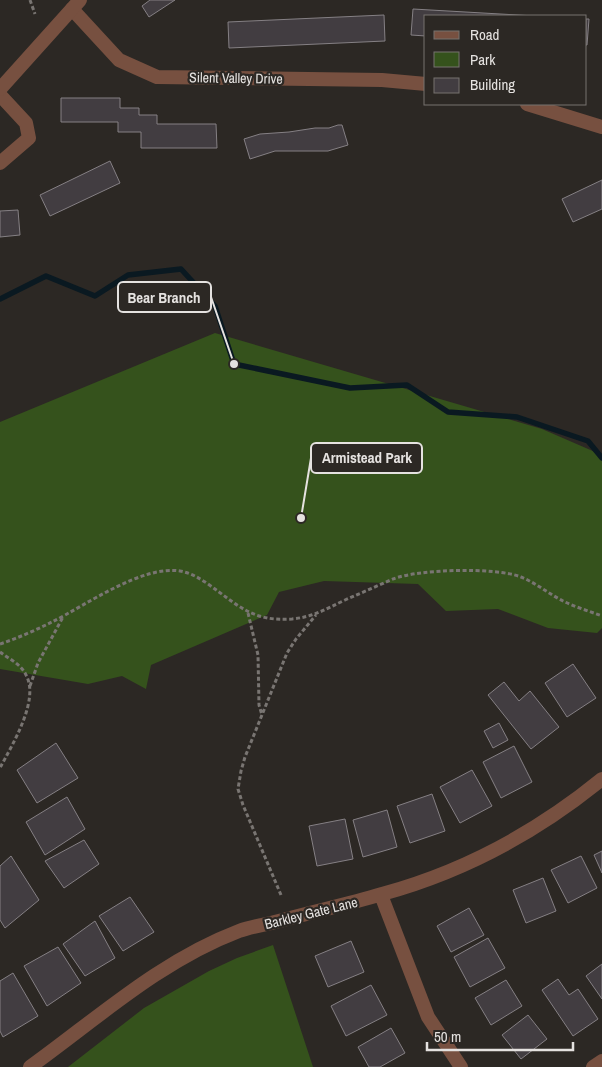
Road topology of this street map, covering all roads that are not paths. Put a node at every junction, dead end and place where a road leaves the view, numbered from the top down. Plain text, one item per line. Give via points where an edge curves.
1 (76, 5) edge
2 (424, 84) edge
3 (0, 89) edge
4 (0, 95) edge
5 (530, 105) edge
6 (602, 128) edge
7 (0, 163) edge
8 (602, 779) edge
9 (381, 895) junction
10 (602, 1061) edge
11 (30, 1067) edge
12 (461, 1067) edge
13 (593, 1067) edge

1 - 2 street, Silent Valley Drive via 119,60 157,77 382,80
1 - 3 street
4 - 7 street via 26,123 29,138
5 - 6 street
8 - 9 street, Barkley Gate Lane via 564,808 494,851 418,884
9 - 11 street, Barkley Gate Lane via 240,931 199,949 132,989
9 - 12 street via 428,1017
10 - 13 street

